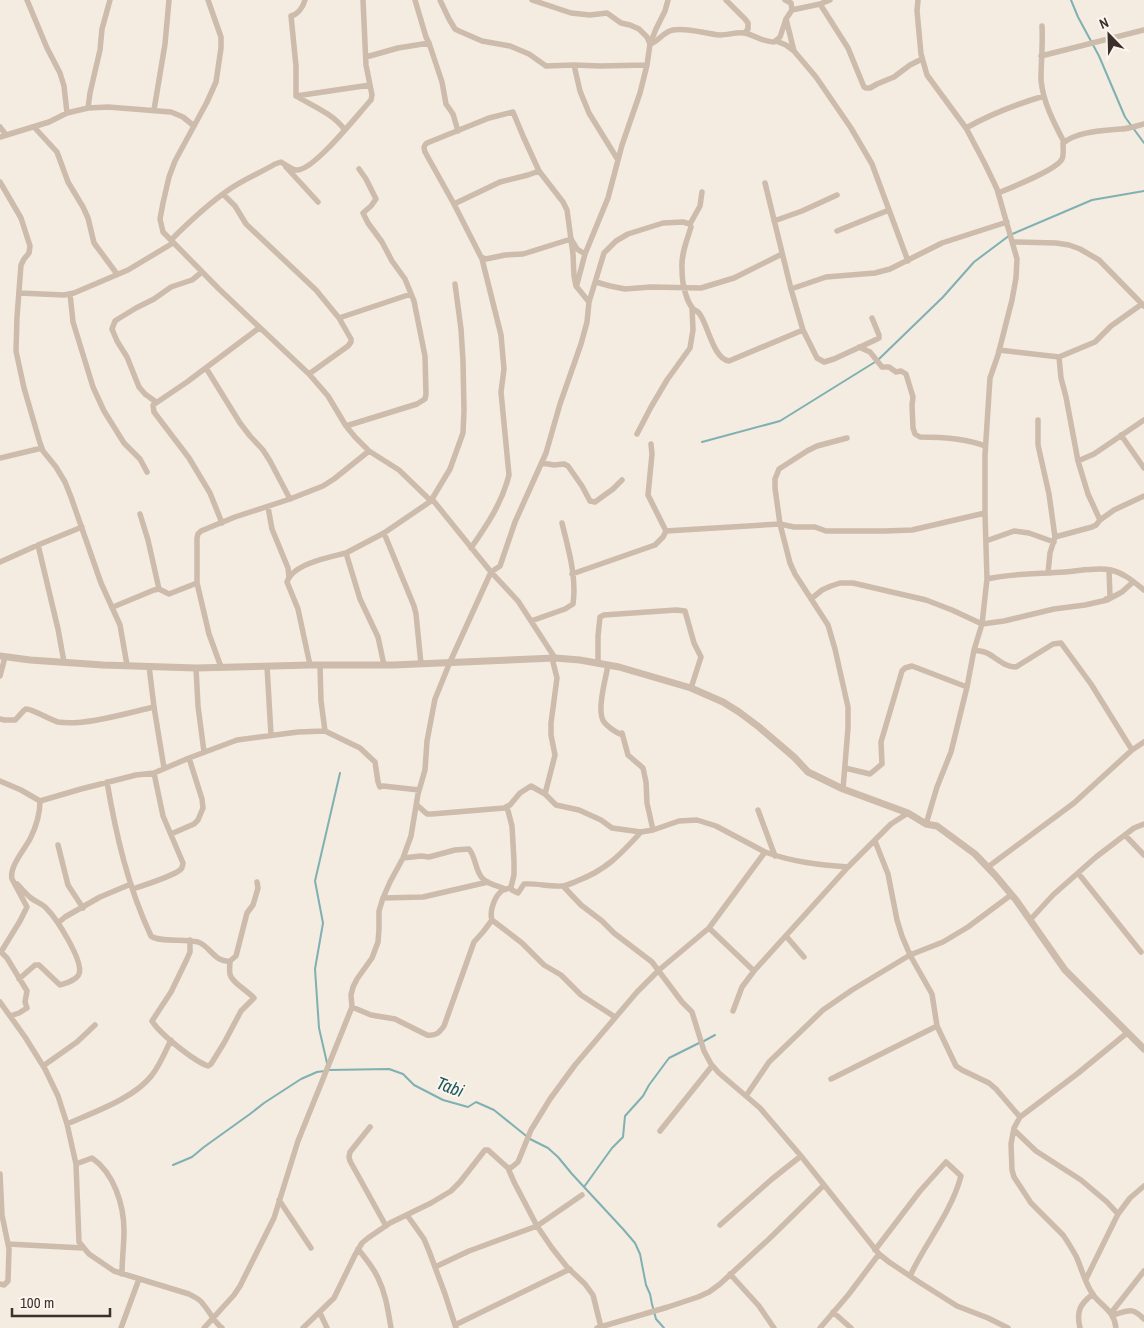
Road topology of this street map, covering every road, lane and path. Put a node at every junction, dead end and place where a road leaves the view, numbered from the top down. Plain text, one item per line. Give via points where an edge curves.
1 (27, 0) edge
2 (110, 0) edge
3 (169, 0) edge
4 (208, 0) edge
5 (305, 0) edge
6 (363, 0) edge
7 (415, 0) edge
8 (440, 0) edge
9 (532, 0) edge
10 (668, 0) edge
11 (726, 0) edge
12 (785, 0) edge
13 (830, 0) edge
14 (918, 0) edge
15 (820, 4) junction
16 (792, 10) junction
17 (786, 19) junction
18 (1042, 26) dead end
19 (1144, 30) edge
20 (744, 33) junction
21 (776, 41) junction
22 (429, 42) junction
23 (650, 44) junction
24 (794, 51) junction
25 (1042, 56) junction
26 (366, 57) junction
27 (922, 59) junction
28 (574, 65) junction
29 (647, 66) junction
30 (370, 85) junction
31 (296, 96) junction
32 (1044, 96) junction
33 (88, 108) junction
34 (154, 110) junction
35 (67, 113) junction
36 (1144, 124) edge
37 (34, 126) junction
38 (194, 126) junction
39 (0, 127) edge
40 (966, 128) junction
41 (344, 129) junction
42 (458, 131) junction
43 (3, 136) edge
44 (1064, 142) junction
45 (618, 160) junction
46 (281, 162) junction
47 (359, 169) dead end
48 (540, 171) junction
49 (0, 182) edge
50 (765, 183) dead end
51 (702, 192) dead end
52 (998, 193) junction
53 (223, 194) junction
54 (837, 194) dead end
55 (318, 202) dead end
56 (454, 204) junction
57 (889, 210) junction
58 (774, 221) junction
59 (1007, 222) junction
60 (690, 224) junction
61 (837, 231) dead end
62 (571, 239) junction
63 (172, 242) junction
64 (1013, 242) junction
65 (585, 254) junction
66 (782, 254) junction
67 (481, 257) junction
68 (908, 261) junction
69 (202, 272) junction
70 (117, 274) junction
71 (596, 282) junction
72 (455, 284) dead end
73 (576, 286) junction
74 (684, 288) junction
75 (791, 289) junction
76 (19, 293) junction
77 (70, 294) junction
78 (411, 294) junction
79 (590, 302) junction
80 (1143, 305) edge
81 (692, 308) junction
82 (339, 318) junction
83 (872, 318) dead end
84 (259, 328) junction
85 (803, 330) junction
86 (873, 341) junction
87 (859, 348) junction
88 (999, 350) junction
89 (870, 352) junction
90 (1059, 357) junction
91 (206, 368) junction
92 (309, 374) junction
93 (156, 402) junction
94 (1038, 420) dead end
95 (1144, 420) edge
96 (346, 426) junction
97 (637, 434) dead end
98 (1121, 435) junction
99 (848, 438) dead end
100 (650, 444) dead end
101 (985, 446) junction
102 (42, 448) junction
103 (369, 451) junction
104 (0, 458) edge
105 (1078, 461) junction
106 (542, 463) junction
107 (1144, 468) edge
108 (147, 472) dead end
109 (622, 480) dead end
110 (1144, 496) edge
111 (290, 499) junction
112 (431, 500) junction
113 (268, 507) junction
114 (985, 513) junction
115 (140, 514) dead end
116 (1100, 520) junction
117 (222, 522) junction
118 (562, 523) dead end
119 (780, 524) junction
120 (82, 527) junction
121 (666, 531) junction
122 (384, 533) junction
123 (1054, 539) junction
124 (986, 541) junction
125 (38, 545) junction
126 (471, 548) junction
127 (346, 553) junction
128 (0, 562) edge
129 (1109, 570) junction
130 (491, 572) junction
131 (1048, 573) junction
132 (572, 574) junction
133 (289, 577) junction
134 (987, 580) junction
135 (1133, 582) junction
136 (197, 583) junction
137 (159, 589) junction
138 (1144, 590) edge
139 (812, 599) junction
140 (1085, 605) junction
141 (113, 607) junction
142 (531, 621) junction
143 (982, 624) junction
144 (974, 650) junction
145 (3, 656) edge
146 (555, 658) junction
147 (64, 662) junction
148 (450, 662) junction
149 (598, 663) junction
150 (421, 664) junction
151 (310, 665) junction
152 (320, 665) junction
153 (384, 665) junction
154 (608, 665) junction
155 (128, 666) junction
156 (149, 666) junction
157 (267, 666) junction
158 (196, 668) junction
159 (221, 668) junction
160 (0, 676) edge
161 (967, 687) junction
162 (691, 688) junction
163 (154, 707) junction
164 (0, 719) edge
165 (325, 731) junction
166 (271, 735) junction
167 (1144, 742) edge
168 (1132, 750) junction
169 (204, 752) junction
170 (189, 758) junction
171 (164, 768) junction
172 (845, 768) junction
173 (154, 773) junction
174 (0, 781) edge
175 (107, 782) junction
176 (843, 789) junction
177 (419, 790) junction
178 (546, 794) junction
179 (40, 801) junction
180 (417, 804) junction
181 (507, 807) junction
182 (758, 810) dead end
183 (908, 813) junction
184 (926, 824) junction
185 (1144, 824) edge
186 (653, 830) junction
187 (641, 832) junction
188 (171, 834) junction
189 (1125, 835) junction
190 (875, 841) junction
191 (58, 845) dead end
192 (765, 852) junction
193 (1144, 855) edge
194 (775, 856) junction
195 (403, 858) junction
196 (848, 867) junction
197 (988, 867) junction
198 (1078, 873) junction
199 (12, 879) junction
200 (257, 882) dead end
201 (488, 882) junction
202 (132, 887) junction
203 (564, 887) junction
204 (508, 888) junction
205 (1011, 895) junction
206 (30, 897) junction
207 (383, 898) junction
208 (27, 907) junction
209 (83, 908) junction
210 (492, 920) junction
211 (1030, 920) junction
212 (58, 923) junction
213 (709, 928) junction
214 (786, 936) junction
215 (190, 940) junction
216 (1, 952) edge
217 (1141, 952) dead end
218 (910, 955) junction
219 (804, 957) dead end
220 (230, 961) junction
221 (659, 970) junction
222 (754, 971) junction
223 (19, 979) junction
224 (0, 1002) edge
225 (352, 1007) junction
226 (733, 1011) dead end
227 (10, 1016) junction
228 (615, 1017) junction
229 (95, 1026) dead end
230 (937, 1026) junction
231 (1127, 1033) junction
232 (171, 1040) junction
233 (1144, 1049) edge
234 (43, 1066) junction
235 (712, 1066) junction
236 (831, 1079) dead end
237 (746, 1096) junction
238 (1020, 1117) junction
239 (67, 1124) junction
240 (370, 1127) dead end
241 (1014, 1130) junction
242 (660, 1131) dead end
243 (801, 1156) junction
244 (76, 1164) junction
245 (508, 1168) junction
246 (0, 1174) edge
247 (824, 1184) junction
248 (1144, 1186) edge
249 (582, 1195) dead end
250 (279, 1200) junction
251 (1118, 1214) junction
252 (407, 1215) junction
253 (720, 1225) dead end
254 (386, 1226) junction
255 (537, 1226) junction
256 (8, 1244) junction
257 (83, 1248) junction
258 (310, 1248) dead end
259 (358, 1249) junction
260 (877, 1252) junction
261 (1094, 1266) junction
262 (435, 1267) junction
263 (1081, 1267) junction
264 (570, 1270) junction
265 (1144, 1271) edge
266 (122, 1274) junction
267 (730, 1274) junction
268 (910, 1276) junction
269 (139, 1279) junction
270 (1086, 1280) junction
271 (0, 1284) edge
272 (1093, 1294) junction
273 (833, 1312) junction
274 (320, 1313) junction
275 (1112, 1314) junction
276 (213, 1318) junction
277 (1144, 1319) edge
278 (456, 1327) edge
279 (121, 1328) edge
280 (204, 1328) edge
281 (222, 1328) edge
282 (302, 1328) edge
283 (327, 1328) edge
284 (391, 1328) edge
285 (599, 1328) edge
286 (774, 1328) edge
287 (820, 1328) edge
288 (851, 1328) edge
289 (1008, 1328) edge
290 (1080, 1328) edge
291 (1116, 1328) edge

1 - 35 street via 60,72
2 - 33 street
3 - 34 street
4 - 38 street via 221,36 221,48 216,82
5 - 31 street via 301,9 290,16
6 - 26 street
7 - 22 street
8 - 28 street via 459,31 482,42 529,54 546,66
9 - 23 street via 571,13 607,13 621,23 639,29
10 - 23 street
11 - 20 street via 748,23
12 - 16 street via 791,3
13 - 15 street
14 - 27 street
15 - 16 street
15 - 27 street via 848,48 864,87 870,88 894,77
16 - 17 street
17 - 21 street
17 - 24 street
18 - 25 street
19 - 25 street
20 - 21 street
20 - 23 street via 722,35 672,30
21 - 24 street
22 - 26 street
22 - 42 street via 446,104
23 - 29 street
24 - 57 street via 851,128 872,164
25 - 32 street
26 - 30 street
27 - 40 street via 927,75
28 - 29 street
28 - 45 street via 589,113
29 - 45 street
30 - 31 street
30 - 41 street via 371,100
31 - 41 street via 331,116
32 - 40 street via 1016,104
32 - 44 street
33 - 34 street
33 - 35 street
34 - 38 street via 171,112
35 - 37 street
36 - 44 street via 1096,131
37 - 43 street
37 - 70 street via 57,152 68,182 88,218 94,243
38 - 63 street via 175,161 162,202 160,220 163,232
39 - 43 street
40 - 52 street
41 - 46 street via 308,166 295,170
42 - 48 street via 513,112
42 - 56 street via 424,145 424,152
44 - 52 street via 1059,164
45 - 65 street via 608,198
46 - 53 street
46 - 55 street
47 - 78 street via 376,198 363,213
48 - 56 street via 500,182
48 - 62 street via 567,210
49 - 76 street via 21,218 30,246 21,265
50 - 58 street
51 - 60 street via 700,206
52 - 59 street
53 - 63 street via 189,222
53 - 82 street via 246,224 316,290
54 - 58 street
56 - 67 street
57 - 61 street
57 - 68 street
58 - 66 street
59 - 64 street
59 - 68 street via 942,243
60 - 71 street via 663,223 616,241 604,253
60 - 74 street via 682,267
62 - 65 street
62 - 67 street via 523,254
62 - 73 street
63 - 69 street
63 - 70 street
64 - 80 street via 1056,243 1080,249 1099,260
64 - 88 street via 1017,259 1016,278
65 - 73 street
66 - 74 street via 734,278 700,288
66 - 75 street
67 - 126 street via 503,345 501,392 509,475 491,518
68 - 75 street via 875,273 826,276
69 - 84 street
69 - 93 street via 115,321 112,330 139,387
70 - 77 street
71 - 74 street via 625,289
71 - 79 street
72 - 112 street via 463,361 463,433 450,469
73 - 79 street
74 - 81 street
75 - 85 street
76 - 77 street
76 - 102 street via 16,351
77 - 108 street via 73,322 93,387 124,443 140,459
78 - 82 street
78 - 96 street via 425,356 425,399
79 - 106 street via 581,344
80 - 90 street via 1111,326 1095,342
81 - 85 street via 699,314 712,342 726,361
81 - 97 street via 690,348 663,387
82 - 92 street via 351,342
83 - 86 street via 880,335
84 - 91 street
84 - 92 street
85 - 87 street via 813,352 824,362
86 - 87 street
86 - 89 street
87 - 89 street
88 - 90 street
88 - 101 street via 990,378
89 - 101 street via 882,367 906,374 914,397 913,428 917,435
90 - 105 street
91 - 93 street
91 - 111 street via 240,423 270,460
92 - 96 street via 328,396
93 - 117 street via 154,412 189,458 210,493
94 - 123 street via 1038,445
95 - 98 street
96 - 103 street
98 - 105 street
98 - 107 street
99 - 119 street via 817,446 779,469 775,488
100 - 121 street via 648,495
101 - 114 street
102 - 104 street
102 - 120 street via 65,482
103 - 111 street via 323,486
103 - 112 street via 400,470
105 - 116 street
106 - 109 street via 568,466 590,501 595,502
106 - 130 street via 515,522 500,566
110 - 116 street
111 - 113 street
112 - 122 street
112 - 126 street
113 - 117 street
113 - 133 street
114 - 119 street via 912,530 885,532
114 - 124 street
115 - 137 street
116 - 123 street via 1092,527
117 - 136 street via 198,534
118 - 132 street
119 - 121 street
119 - 139 street via 790,563
120 - 125 street
120 - 141 street via 101,583
121 - 132 street via 655,546
122 - 127 street
122 - 150 street via 414,606
123 - 124 street via 1014,531
123 - 131 street
124 - 134 street
125 - 128 street
125 - 147 street
126 - 130 street
127 - 133 street via 312,562
127 - 153 street via 360,599 378,636
129 - 131 street
129 - 135 street
129 - 140 street via 1110,597
130 - 142 street via 518,601
130 - 148 street
131 - 134 street
132 - 142 street via 572,604
133 - 151 street via 287,582 298,609
134 - 143 street
135 - 138 street
135 - 140 street via 1107,600
136 - 137 street via 169,594
136 - 159 street
137 - 141 street
139 - 143 street via 831,586 853,583 926,600
139 - 172 street via 828,626 843,680 848,707
140 - 143 street via 1054,608
141 - 155 street
142 - 146 street
143 - 144 street
144 - 161 street
144 - 168 street via 1016,667 1053,644 1061,643
145 - 147 street
145 - 160 street
146 - 148 street
146 - 149 street
146 - 178 street via 553,662 558,678 551,735 555,755
147 - 155 street
148 - 150 street
148 - 177 street via 435,699
149 - 154 street
149 - 162 street via 600,617 685,611 701,657
150 - 153 street
151 - 152 street
151 - 157 street
152 - 153 street
152 - 165 street
154 - 162 street
154 - 186 street via 601,715 612,730 622,732 628,755 643,768
155 - 156 street
156 - 158 street
156 - 163 street
157 - 159 street
157 - 166 street
158 - 159 street
158 - 169 street
161 - 172 street via 912,666 905,668 881,742 882,764 870,774
161 - 184 street via 951,752
162 - 176 street via 739,712 808,772
163 - 164 street via 87,722 59,722 31,709 13,721
163 - 171 street
165 - 166 street
165 - 177 street via 360,748 375,762 380,787
166 - 169 street via 237,740
167 - 168 street
168 - 197 street via 1074,803
169 - 170 street
170 - 171 street
170 - 188 street via 203,808 194,824
171 - 173 street
172 - 176 street
173 - 175 street
173 - 188 street via 160,804
174 - 179 street
175 - 179 street
175 - 202 street via 114,826
176 - 183 street
177 - 180 street
178 - 181 street via 531,786
178 - 187 street via 556,805 579,810 612,828
179 - 199 street via 40,812 12,872
180 - 181 street via 427,814
180 - 195 street
181 - 204 street via 512,826 514,861 514,875
182 - 194 street
183 - 184 street
183 - 190 street via 890,824
184 - 197 street via 937,826 963,844
185 - 189 street
186 - 187 street
186 - 192 street via 679,821 698,820
187 - 203 street via 613,862
188 - 202 street via 182,869 152,883
189 - 193 street
189 - 198 street
190 - 196 street
190 - 218 street via 888,874 897,920
191 - 209 street via 68,885
192 - 194 street
192 - 213 street
194 - 196 street via 815,865
195 - 201 street via 429,857 469,849 480,876
195 - 207 street
196 - 214 street
197 - 205 street
198 - 211 street
198 - 217 street
199 - 206 street
199 - 208 street
200 - 220 street via 258,888 247,913 236,956
201 - 204 street
201 - 207 street via 423,897
202 - 209 street
202 - 215 street via 154,938
203 - 204 street via 524,884 518,893
203 - 221 street
204 - 210 street via 498,894 490,915
205 - 211 street
205 - 218 street via 943,942
206 - 208 street
206 - 212 street via 46,908
207 - 225 street via 379,911 378,942 372,958 353,987
208 - 216 street
209 - 212 street
210 - 225 street via 474,942 444,1026 438,1034 427,1035 395,1019 371,1015
210 - 228 street via 522,943 544,966 561,975 581,995
211 - 231 street via 1065,970
212 - 223 street via 71,944 79,964 79,975 60,985 35,965
213 - 221 street
213 - 222 street
214 - 219 street
214 - 222 street
215 - 220 street via 204,944 225,962
215 - 232 street via 187,959 171,992 152,1020
216 - 223 street
218 - 230 street via 932,994
218 - 237 street via 823,1010 769,1062
220 - 232 street via 230,976 254,998 241,1011 210,1064 205,1065
221 - 228 street
221 - 235 street via 692,1012
222 - 226 street via 742,987
223 - 227 street via 27,992 27,1008
224 - 227 street
225 - 250 street via 298,1141
227 - 234 street
228 - 245 street via 550,1099 531,1130 518,1162
229 - 234 street
230 - 236 street
230 - 238 street via 956,1066 989,1083
231 - 233 street
231 - 238 street
232 - 239 street via 153,1074 142,1087
234 - 239 street
235 - 237 street
235 - 242 street
237 - 243 street
238 - 241 street
239 - 244 street
240 - 254 street via 349,1157
241 - 251 street via 1036,1151 1081,1180
241 - 263 street via 1011,1144 1014,1177 1031,1203 1063,1235
243 - 247 street
243 - 253 street
244 - 257 street via 79,1242
244 - 266 street via 92,1158 116,1190 123,1217
245 - 252 street via 486,1150 451,1191
245 - 255 street
246 - 256 street via 2,1215
247 - 260 street
247 - 267 street
248 - 251 street
249 - 255 street
250 - 258 street
250 - 276 street via 274,1218 240,1286
251 - 261 street
252 - 254 street
252 - 262 street via 424,1239
254 - 259 street
255 - 262 street via 468,1251
255 - 264 street
256 - 257 street
256 - 271 street via 8,1281
257 - 266 street via 106,1267
259 - 274 street via 334,1298
259 - 284 street via 379,1279
260 - 268 street
260 - 268 street via 920,1190 946,1162 960,1176 957,1190
260 - 273 street
261 - 263 street
261 - 270 street
262 - 278 street
263 - 270 street
264 - 278 street
264 - 285 street via 592,1294
265 - 275 street
266 - 269 street
267 - 285 street via 698,1297
267 - 286 street
268 - 289 street via 957,1306
269 - 276 street via 194,1297
269 - 279 street
270 - 272 street
272 - 275 street
272 - 290 street via 1083,1301 1078,1312
273 - 287 street
273 - 288 street
274 - 282 street
274 - 283 street
275 - 277 street via 1131,1310
275 - 291 street
276 - 280 street
276 - 281 street

